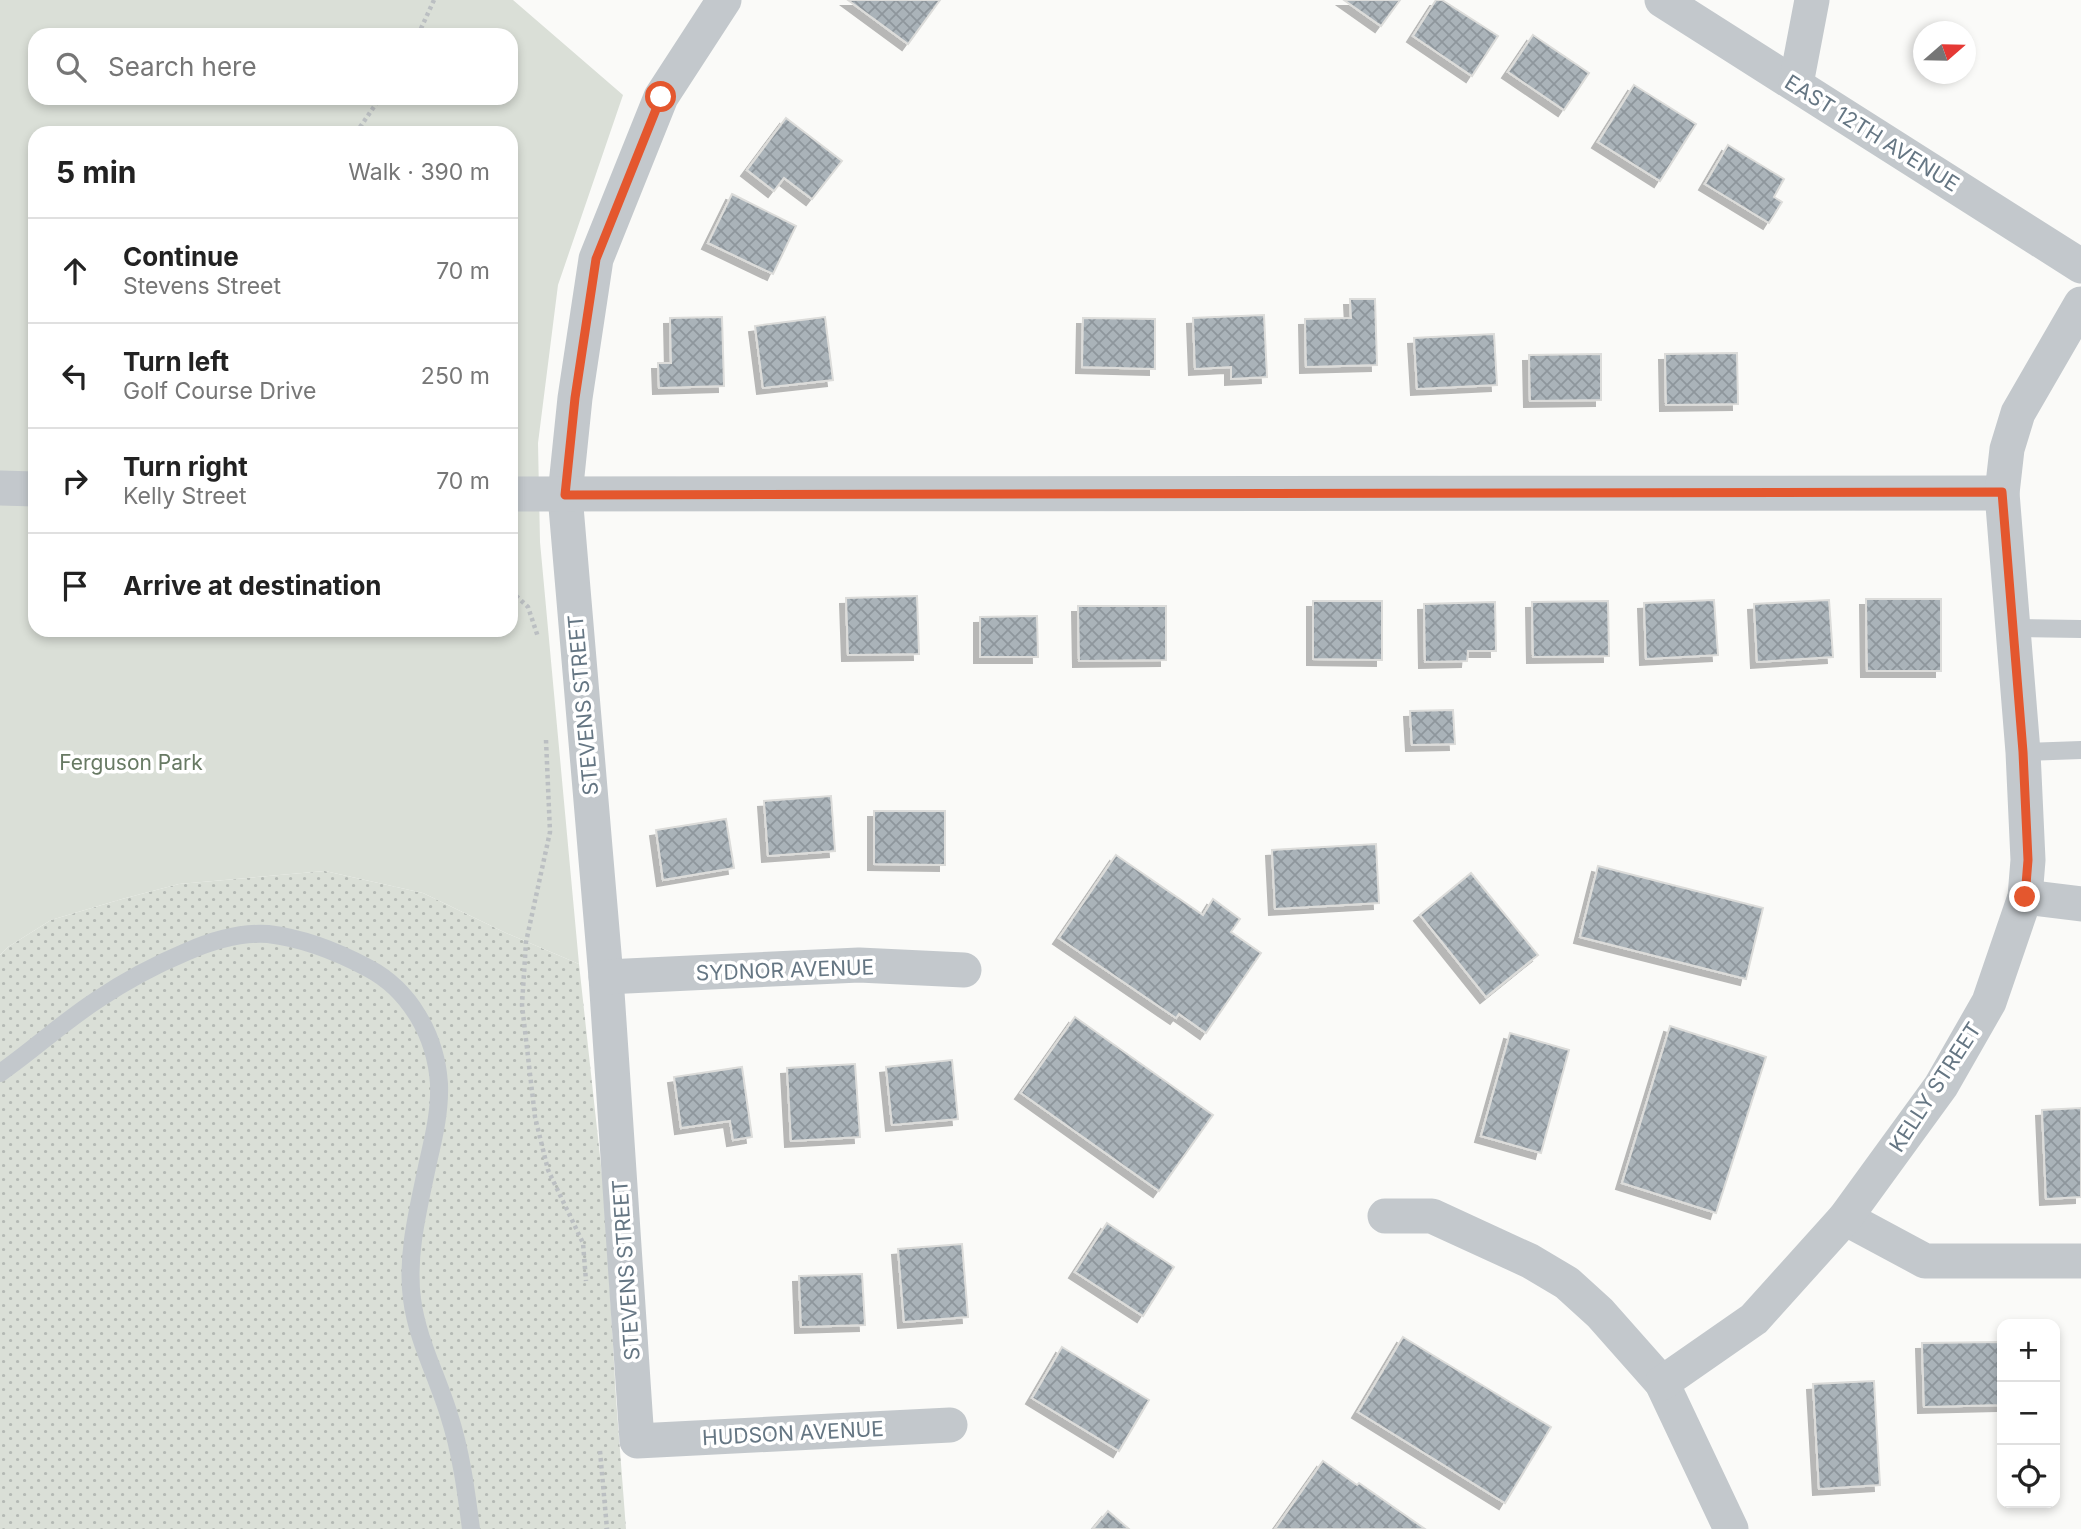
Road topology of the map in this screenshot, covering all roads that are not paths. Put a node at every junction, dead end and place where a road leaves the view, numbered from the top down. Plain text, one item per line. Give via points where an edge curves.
1 (724, 0) edge
2 (1662, 0) edge
3 (1812, 0) edge
4 (1796, 84) junction
5 (2081, 266) edge
6 (2081, 304) edge
7 (0, 488) edge
8 (28, 489) edge
9 (2002, 492) junction
10 (518, 494) edge
11 (565, 495) junction
12 (2013, 628) junction
13 (2081, 629) edge
14 (2081, 750) edge
15 (2023, 752) junction
16 (2025, 897) junction
17 (2081, 904) edge
18 (964, 970) dead end
19 (606, 977) junction
20 (0, 1073) edge
21 (1385, 1216) dead end
22 (1844, 1218) junction
23 (2081, 1261) edge
24 (1662, 1383) junction
25 (950, 1425) dead end
26 (637, 1441) joint
27 (471, 1529) edge
28 (1731, 1529) edge

1 - 11 street, STEVENS STREET via 661,97 596,259
2 - 4 street, EAST 12TH AVENUE
3 - 4 street
4 - 5 street, EAST 12TH AVENUE
6 - 9 street, KELLY STREET via 2018,413 2007,449
7 - 8 street
9 - 11 street
9 - 12 street, KELLY STREET
10 - 11 street
11 - 19 street, STEVENS STREET
12 - 13 lane
12 - 15 street, KELLY STREET
14 - 15 lane
15 - 16 street, KELLY STREET via 2028,860
16 - 17 street
16 - 22 street, KELLY STREET via 1989,1002 1941,1086
18 - 19 street, SYDNOR AVENUE via 859,965
19 - 26 street, STEVENS STREET
20 - 27 lane via 124,983 207,943 235,936 267,934 320,947 383,976 404,995 435,1054 439,1085 437,1126 411,1260 412,1299 460,1456
21 - 24 street via 1432,1216 1567,1283
22 - 23 street via 1925,1261
22 - 24 street, KELLY STREET via 1754,1319
24 - 28 street
25 - 26 street, HUDSON AVENUE

